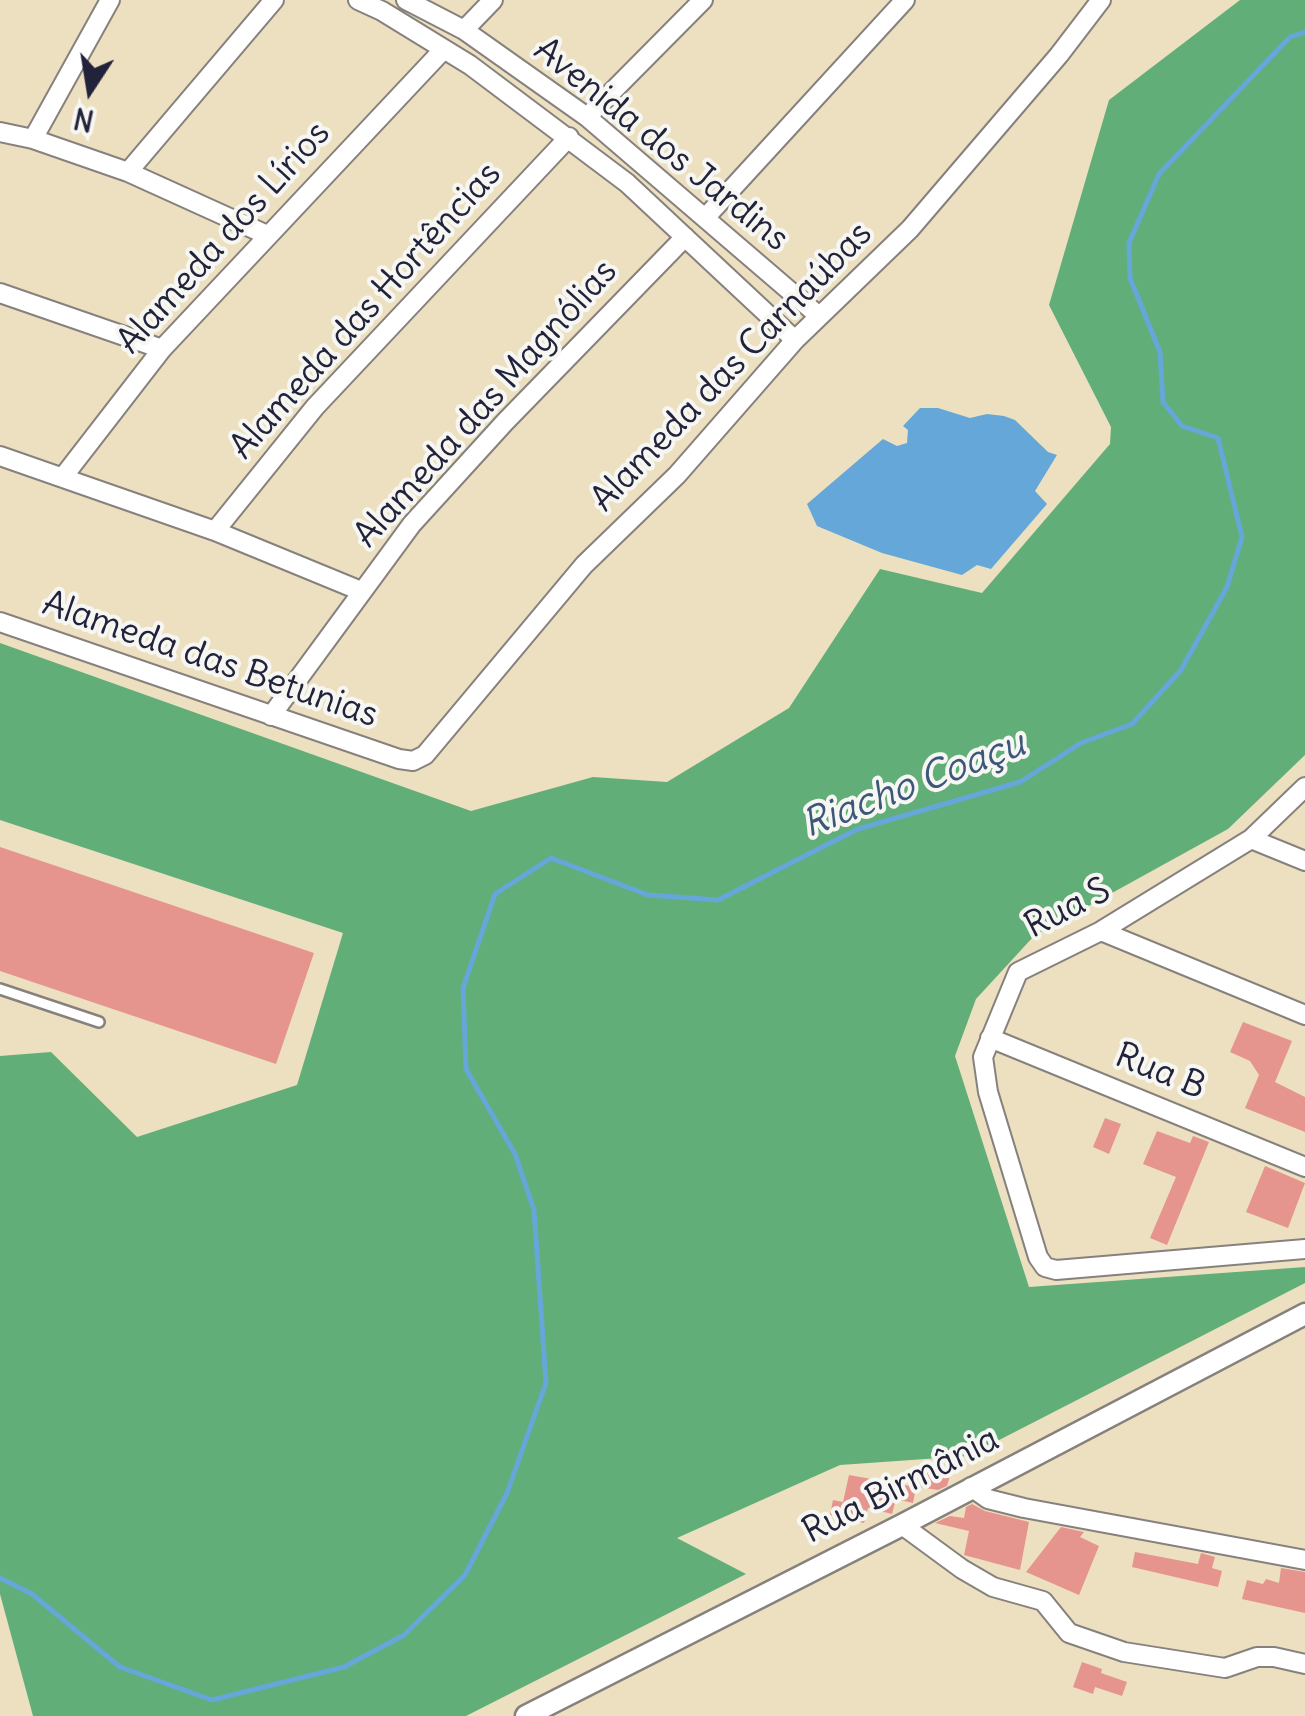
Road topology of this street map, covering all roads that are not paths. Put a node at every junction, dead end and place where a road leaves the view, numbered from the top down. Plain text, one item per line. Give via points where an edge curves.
1 (110, 0) edge
2 (274, 0) edge
3 (358, 0) edge
4 (406, 0) edge
5 (493, 0) edge
6 (703, 0) edge
7 (905, 0) edge
8 (1101, 0) edge
9 (386, 6) edge
10 (464, 30) junction
11 (443, 50) junction
12 (523, 72) junction
13 (508, 92) junction
14 (588, 117) junction
15 (0, 132) edge
16 (569, 137) junction
17 (33, 138) junction
18 (642, 165) junction
19 (128, 172) junction
20 (628, 182) junction
21 (704, 218) junction
22 (268, 235) junction
23 (684, 237) junction
24 (0, 293) edge
25 (818, 316) junction
26 (795, 340) junction
27 (162, 349) junction
28 (0, 456) edge
29 (63, 477) junction
30 (215, 531) junction
31 (361, 591) junction
32 (0, 622) edge
33 (271, 716) junction
34 (399, 759) joint
35 (1305, 786) edge
36 (1252, 840) junction
37 (1305, 862) edge
38 (1100, 931) junction
39 (0, 989) edge
40 (1305, 1014) edge
41 (100, 1022) dead end
42 (990, 1038) junction
43 (1305, 1167) edge
44 (1305, 1248) edge
45 (1305, 1314) edge
46 (972, 1487) junction
47 (902, 1526) junction
48 (1305, 1560) edge
49 (1305, 1664) edge
50 (526, 1716) edge

1 - 17 street
2 - 19 street
3 - 9 street, Avenida dos Jardins
4 - 10 street, Avenida dos Jardins
5 - 10 street
6 - 14 street
7 - 21 street
8 - 25 street, Alameda das Carnaúbas via 910,229
9 - 11 street, Avenida dos Jardins
10 - 12 street, Avenida dos Jardins
11 - 13 street, Avenida dos Jardins
11 - 22 street, Alameda dos Lírios
12 - 13 street
12 - 14 street, Avenida dos Jardins
13 - 16 street, Avenida dos Jardins
14 - 18 street, Avenida dos Jardins
15 - 17 street
16 - 20 street, Avenida dos Jardins
16 - 30 street, Alameda das Hortências via 315,406
17 - 19 street
18 - 20 street
18 - 21 street, Avenida dos Jardins
19 - 22 street
20 - 23 street, Avenida dos Jardins
21 - 25 street, Avenida dos Jardins
22 - 27 street, Alameda dos Lírios
23 - 26 street, Avenida dos Jardins
23 - 31 street, Alameda das Magnólias via 492,436
24 - 27 street
25 - 26 street, Alameda das Carnaúbas
26 - 34 street, Alameda das Carnaúbas via 677,475 584,565 434,746 418,759
27 - 29 street, Alameda dos Lírios
28 - 29 street
29 - 30 street
30 - 31 street
31 - 33 street, Alameda das Magnólias
32 - 33 street, Alameda das Betunias
33 - 34 street, Alameda das Betunias
35 - 36 street, Rua S
36 - 37 street
36 - 38 street, Rua S
38 - 40 street
38 - 42 street, Rua S via 1018,972
39 - 41 lane
42 - 43 street, Rua B
42 - 44 street, Rua S via 983,1074 1038,1258 1049,1269
45 - 46 street, Rua Birmânia
46 - 47 street, Rua Birmânia
46 - 48 street via 1024,1508
47 - 49 street via 962,1570 1043,1601 1070,1634 1208,1667 1257,1657
47 - 50 street, Rua Birmânia

